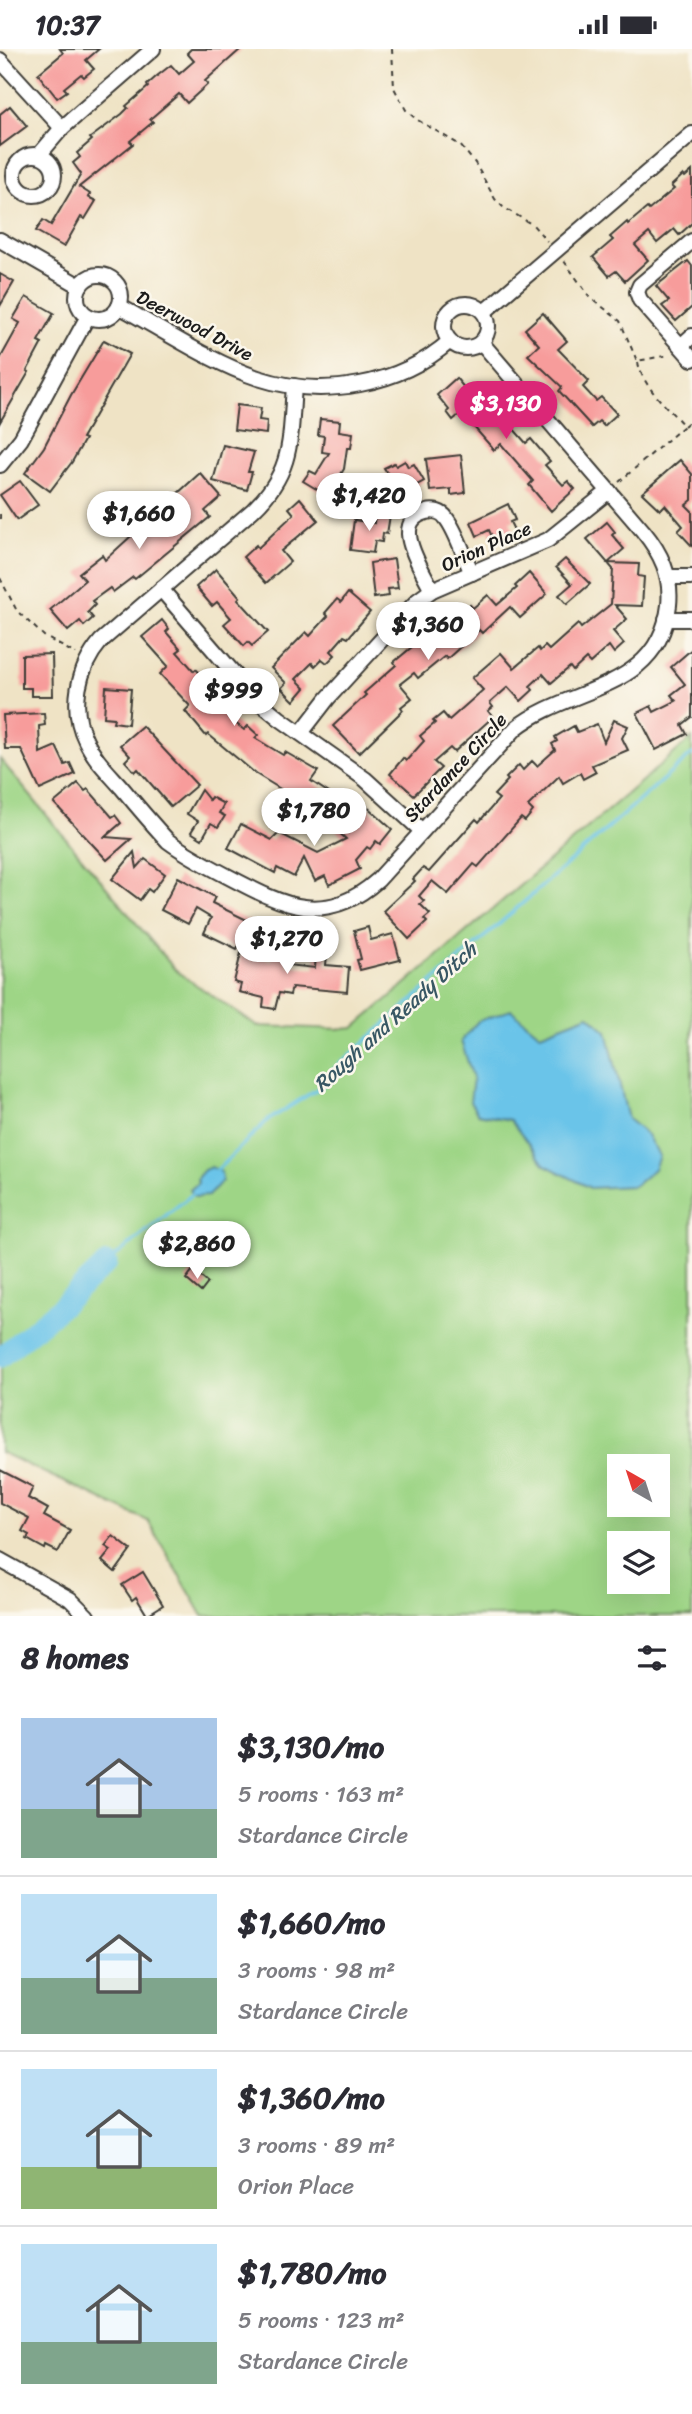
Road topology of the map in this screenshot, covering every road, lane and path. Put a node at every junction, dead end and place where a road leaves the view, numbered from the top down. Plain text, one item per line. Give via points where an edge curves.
1 (153, 49) edge
2 (392, 49) edge
3 (0, 60) edge
4 (62, 128) junction
5 (692, 134) edge
6 (38, 155) dead end
7 (0, 240) edge
8 (692, 241) edge
9 (556, 251) junction
10 (80, 286) junction
11 (119, 306) junction
12 (484, 312) junction
13 (89, 316) junction
14 (450, 341) junction
15 (481, 342) junction
16 (688, 348) edge
17 (637, 361) junction
18 (294, 386) junction
19 (692, 419) edge
20 (684, 426) junction
21 (0, 465) edge
22 (609, 491) junction
23 (0, 514) edge
24 (0, 523) edge
25 (472, 573) junction
26 (0, 577) edge
27 (668, 577) junction
28 (692, 577) edge
29 (161, 589) junction
30 (432, 590) junction
31 (666, 619) junction
32 (692, 619) edge
33 (87, 660) junction
34 (301, 733) junction
35 (422, 831) junction
36 (0, 1560) edge
37 (87, 1616) edge

1 - 4 street
2 - 9 path via 394,89 406,110 460,145 495,199 533,225
3 - 4 street
4 - 6 street
5 - 9 street
7 - 10 street
8 - 16 street via 636,292
9 - 12 street
9 - 17 path via 589,296 620,321
10 - 11 street via 90,277 110,277 119,287
10 - 13 street via 77,299
11 - 13 street via 103,319
11 - 18 street, Deerwood Drive via 237,370
12 - 14 street via 467,304 454,307 444,324
12 - 15 street via 488,331
13 - 21 street via 21,439
14 - 15 street via 466,348
14 - 18 street, Deerwood Drive via 410,367 367,383
15 - 22 street, Stardance Circle
16 - 17 path
17 - 20 path via 648,385
18 - 29 street, Stardance Circle via 287,459 274,488
19 - 20 path
20 - 22 path
22 - 25 street, Orion Place via 552,537
22 - 27 street, Stardance Circle via 659,552
23 - 24 path
25 - 30 street, Orion Place
25 - 30 street via 446,517 434,512 421,514 411,523 408,539
26 - 33 path via 17,611 28,622
27 - 28 street
27 - 31 street, Stardance Circle
29 - 33 street, Stardance Circle via 109,633
29 - 34 street via 256,699
30 - 34 street, Orion Place via 396,622
31 - 32 street
31 - 35 street, Stardance Circle via 653,649 641,663 522,723
33 - 35 street, Stardance Circle via 79,687 79,715 85,740 98,760 168,841 270,899 313,908 348,901 378,880
34 - 35 street via 365,779
36 - 37 street via 69,1599

